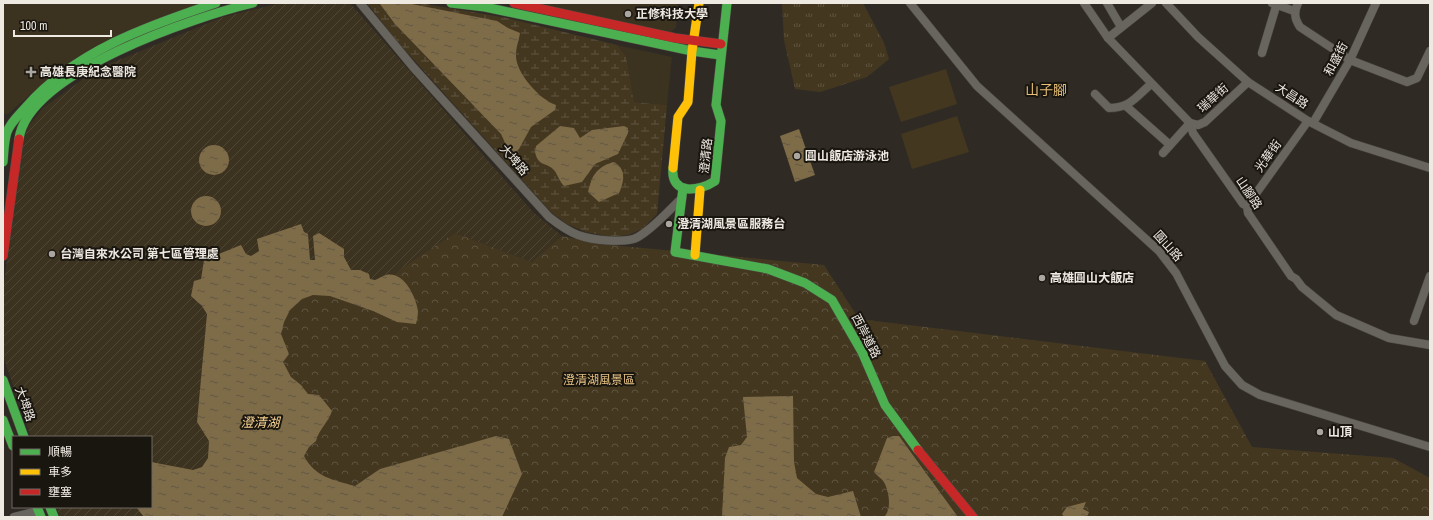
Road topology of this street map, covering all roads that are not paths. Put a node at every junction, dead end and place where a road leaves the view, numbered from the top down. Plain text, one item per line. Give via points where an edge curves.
1 (216, 3) edge
2 (253, 3) edge
3 (360, 3) edge
4 (451, 3) edge
5 (514, 3) edge
6 (699, 3) edge
7 (727, 3) edge
8 (910, 3) edge
9 (1084, 3) edge
10 (1107, 3) edge
11 (1152, 3) edge
12 (1166, 3) edge
13 (1298, 3) edge
14 (1376, 3) edge
15 (1275, 4) edge
16 (1294, 11) junction
17 (1121, 27) junction
18 (1108, 38) junction
19 (693, 41) junction
20 (721, 44) junction
21 (692, 51) junction
22 (1430, 51) edge
23 (1262, 53) dead end
24 (720, 55) junction
25 (1350, 60) junction
26 (1248, 82) junction
27 (1151, 84) junction
28 (1095, 94) dead end
29 (1126, 106) junction
30 (1311, 122) junction
31 (1190, 123) junction
32 (5, 131) edge
33 (20, 132) junction
34 (1170, 145) junction
35 (1163, 153) dead end
36 (3, 162) edge
37 (1430, 168) edge
38 (683, 188) junction
39 (700, 190) junction
40 (682, 198) junction
41 (1247, 206) junction
42 (695, 255) junction
43 (3, 256) edge
44 (1430, 276) edge
45 (1427, 289) edge
46 (1414, 321) dead end
47 (1430, 345) edge
48 (3, 380) edge
49 (3, 420) edge
50 (24, 436) edge
51 (12, 443) edge
52 (1430, 447) edge
53 (39, 512) edge
54 (14, 517) edge
55 (973, 517) edge

1 - 32 main road via 181,14 89,55 35,95
2 - 33 main road via 156,34 95,62 70,76 46,97
3 - 40 street, 大埤路 via 413,67 549,217 563,228 578,235 599,239 637,238
4 - 21 main road via 485,7
5 - 19 main road
6 - 19 main road
7 - 20 main road, 澄清路
8 - 52 street, 圓山路 via 977,86 1159,251 1176,272 1225,366 1242,385 1260,395
9 - 18 street, 山腳路
10 - 17 street
11 - 17 street
12 - 26 street, 大昌路 via 1198,38
13 - 16 street
14 - 25 street, 和盛街
15 - 16 street
15 - 23 street
16 - 25 street via 1295,21 1300,27
17 - 18 street
18 - 27 street, 山腳路
19 - 20 main road
19 - 21 main road
20 - 24 main road, 澄清路
21 - 24 main road
21 - 38 main road via 688,102 678,117 672,177 674,182
22 - 25 street via 1417,78 1407,82
24 - 39 main road, 澄清路 via 716,105 722,121 715,181
25 - 30 street, 和盛街
26 - 30 street, 大昌路
26 - 31 street, 瑞華街 via 1205,122 1198,125
27 - 29 street
27 - 31 street, 山腳路
28 - 29 street via 1109,108
29 - 34 street
30 - 37 street, 大昌路 via 1351,143
30 - 41 street, 光華街
31 - 34 street
31 - 41 street, 山腳路 via 1193,132 1243,204
32 - 33 street
32 - 36 main road
33 - 43 main road
34 - 35 street
38 - 39 main road, 澄清路
38 - 40 main road
39 - 42 main road
40 - 42 main road, 西岸道路 via 675,252
41 - 47 street, 山腳路 via 1248,213 1291,276 1336,315 1389,338
42 - 55 main road, 西岸道路 via 768,269 805,283 832,300 862,352 885,405
44 - 45 street
45 - 46 street
48 - 50 main road, 大埤路
49 - 51 main road
53 - 54 street

